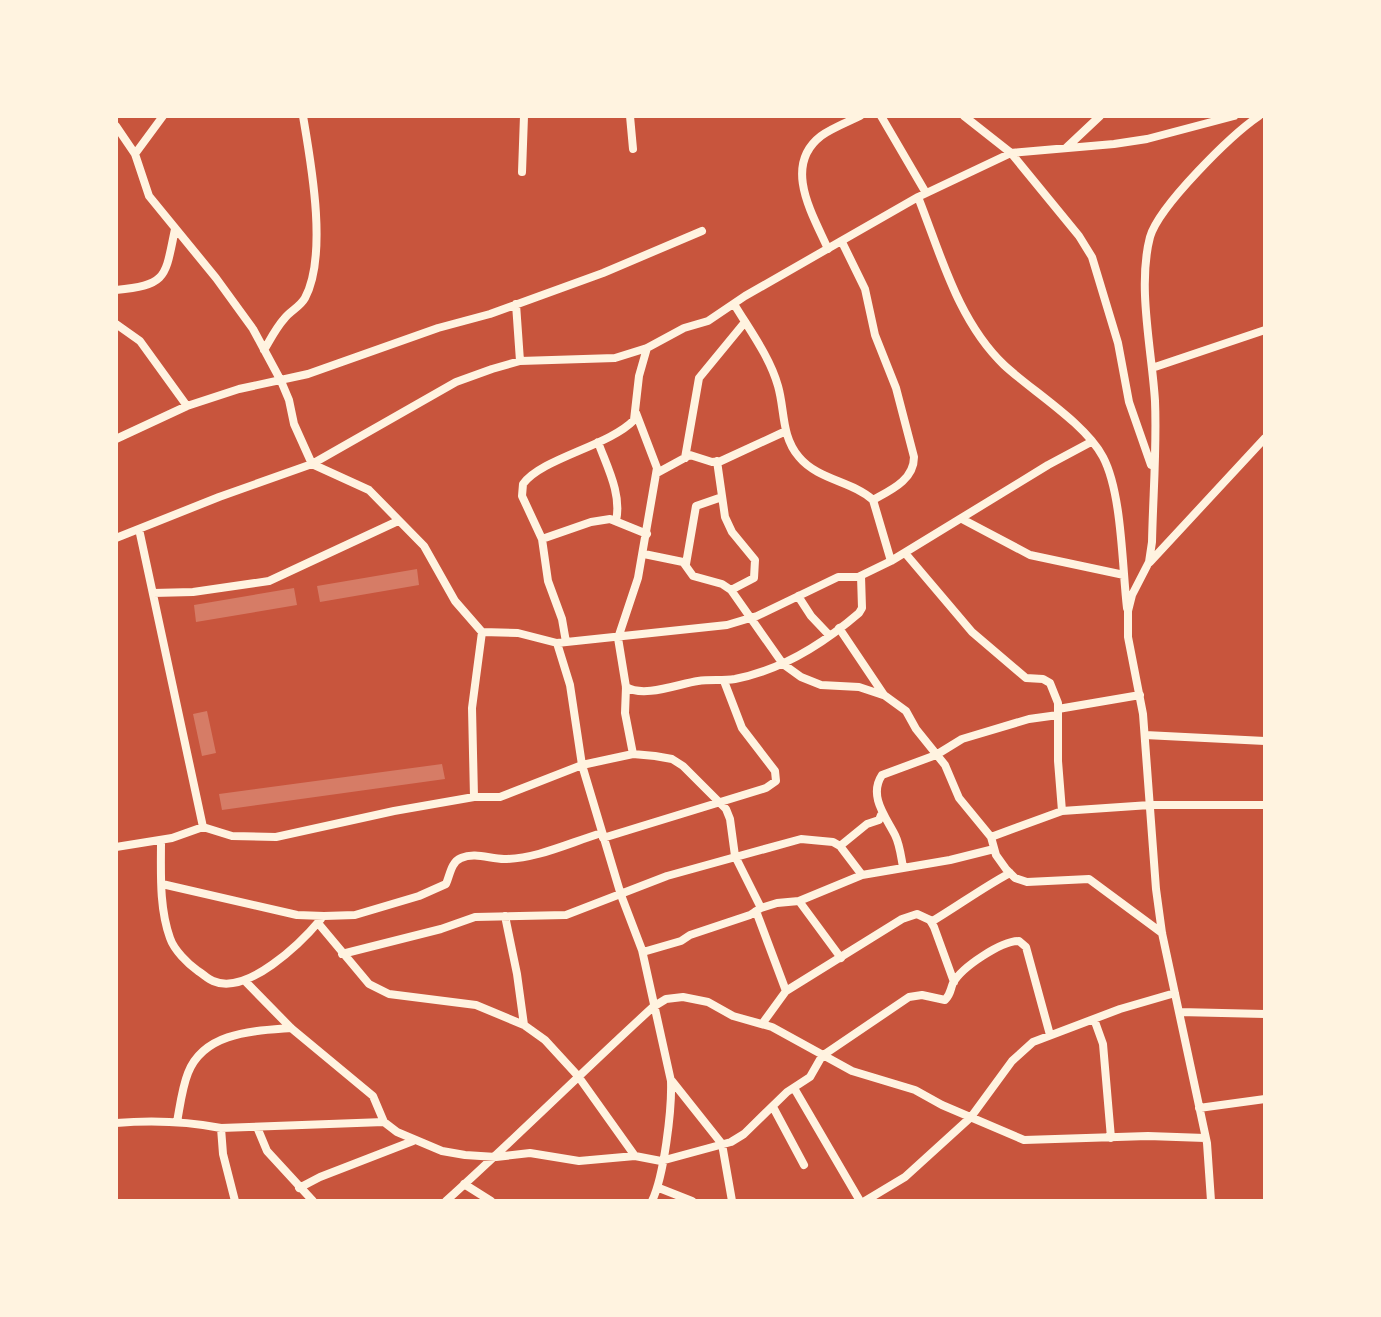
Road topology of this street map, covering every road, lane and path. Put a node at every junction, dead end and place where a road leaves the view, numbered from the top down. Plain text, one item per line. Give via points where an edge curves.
1 (163, 116) edge
2 (303, 116) edge
3 (524, 116) edge
4 (630, 116) edge
5 (860, 116) edge
6 (881, 116) edge
7 (964, 116) edge
8 (1100, 116) edge
9 (1234, 116) edge
10 (1259, 116) edge
11 (116, 126) edge
12 (1065, 148) junction
13 (633, 149) dead end
14 (1011, 153) junction
15 (135, 154) junction
16 (522, 172) dead end
17 (922, 195) junction
18 (175, 229) junction
19 (702, 231) dead end
20 (842, 242) junction
21 (828, 249) junction
22 (116, 290) edge
23 (516, 304) junction
24 (734, 304) junction
25 (745, 322) junction
26 (116, 324) edge
27 (1265, 330) edge
28 (647, 348) junction
29 (264, 350) junction
30 (520, 361) junction
31 (1152, 368) junction
32 (281, 381) junction
33 (187, 406) junction
34 (636, 413) junction
35 (786, 431) junction
36 (1265, 438) edge
37 (116, 439) edge
38 (598, 442) junction
39 (1091, 442) junction
40 (685, 458) junction
41 (717, 461) junction
42 (312, 464) junction
43 (657, 473) junction
44 (1153, 473) junction
45 (722, 497) junction
46 (873, 500) junction
47 (962, 519) junction
48 (398, 521) junction
49 (616, 521) junction
50 (139, 529) junction
51 (647, 534) junction
52 (116, 538) edge
53 (542, 539) junction
54 (905, 553) junction
55 (644, 554) junction
56 (891, 561) junction
57 (1149, 562) junction
58 (686, 564) junction
59 (1124, 575) junction
60 (861, 576) junction
61 (731, 590) junction
62 (153, 593) junction
63 (798, 596) junction
64 (1128, 611) junction
65 (751, 617) junction
66 (839, 628) junction
67 (482, 632) junction
68 (829, 635) junction
69 (618, 638) junction
70 (561, 643) junction
71 (783, 664) junction
72 (724, 681) junction
73 (626, 687) junction
74 (884, 695) junction
75 (1140, 695) junction
76 (1058, 712) junction
77 (1145, 735) junction
78 (1265, 741) edge
79 (633, 754) junction
80 (936, 755) junction
81 (582, 765) junction
82 (474, 797) junction
83 (718, 801) junction
84 (1150, 805) junction
85 (1265, 805) edge
86 (1062, 811) junction
87 (881, 815) junction
88 (203, 827) junction
89 (602, 836) junction
90 (991, 837) junction
91 (161, 840) junction
92 (840, 846) junction
93 (116, 847) edge
94 (994, 849) junction
95 (735, 856) junction
96 (903, 867) junction
97 (1010, 873) junction
98 (862, 875) junction
99 (162, 884) junction
100 (621, 895) junction
101 (799, 901) junction
102 (758, 910) junction
103 (505, 916) junction
104 (321, 919) junction
105 (931, 922) junction
106 (1162, 933) junction
107 (643, 952) junction
108 (342, 954) junction
109 (841, 958) junction
110 (245, 981) junction
111 (954, 982) junction
112 (786, 991) junction
113 (1175, 993) junction
114 (653, 1007) junction
115 (1179, 1012) junction
116 (1265, 1014) edge
117 (1094, 1019) junction
118 (762, 1024) junction
119 (524, 1025) junction
120 (291, 1028) junction
121 (1050, 1035) junction
122 (822, 1056) junction
123 (578, 1076) junction
124 (671, 1081) junction
125 (794, 1088) junction
126 (1265, 1099) edge
127 (773, 1107) junction
128 (1199, 1108) junction
129 (971, 1117) junction
130 (177, 1122) junction
131 (384, 1122) junction
132 (116, 1123) edge
133 (257, 1127) junction
134 (221, 1128) junction
135 (1111, 1138) junction
136 (1205, 1138) junction
137 (413, 1141) junction
138 (722, 1144) junction
139 (635, 1156) junction
140 (496, 1157) junction
141 (661, 1161) junction
142 (804, 1165) dead end
143 (464, 1184) junction
144 (299, 1188) junction
145 (659, 1188) junction
146 (235, 1201) edge
147 (313, 1201) edge
148 (446, 1201) edge
149 (491, 1201) edge
150 (652, 1201) edge
151 (692, 1201) edge
152 (732, 1201) edge
153 (862, 1201) edge
154 (1211, 1201) edge

1 - 15 street
2 - 29 street via 317,245 313,279 304,301 284,319
3 - 16 street
4 - 13 street
5 - 21 street via 812,144 803,167 803,192
6 - 17 street
7 - 14 street
8 - 12 street
9 - 12 street via 1147,139
10 - 31 street via 1158,218 1146,265
11 - 15 street
12 - 14 street
14 - 17 street
14 - 44 street via 1092,257
15 - 18 street via 149,196
17 - 20 street
17 - 39 street via 969,322 1003,364
18 - 22 street via 159,280
18 - 29 street
19 - 23 street
20 - 21 street
20 - 46 street via 865,289 914,457 906,478
21 - 24 street
23 - 30 street
23 - 32 street
24 - 25 street
24 - 28 street
25 - 35 street via 778,385
25 - 40 street via 699,378
26 - 33 street via 140,341
27 - 31 street
28 - 30 street via 615,358
28 - 34 street
29 - 32 street
30 - 42 street via 456,382
31 - 44 street
32 - 33 street
32 - 42 street
33 - 37 street
34 - 38 street via 630,424
34 - 43 street
35 - 41 street
35 - 46 street via 800,459
36 - 57 street
38 - 49 street via 616,495
38 - 53 street via 523,484 522,496
39 - 47 street
39 - 59 street via 1102,455 1114,493
40 - 41 street
40 - 43 street
41 - 45 street
42 - 48 street via 369,490
42 - 50 street
43 - 51 street
44 - 57 street
45 - 58 street via 696,506
45 - 61 street via 727,523 755,560 754,578
46 - 56 street
47 - 54 street
47 - 59 street via 1030,555
48 - 62 street via 269,581
48 - 67 street via 424,546 455,601
49 - 51 street
49 - 53 street via 591,522
50 - 52 street
50 - 62 street
51 - 55 street
53 - 70 street via 548,581 562,619
54 - 56 street
54 - 76 street via 972,632 1026,678 1050,683
55 - 58 street
55 - 69 street
56 - 60 street
57 - 64 street
58 - 61 street via 693,576
59 - 64 street
60 - 63 street via 838,577
60 - 66 street via 862,608
61 - 65 street
62 - 88 street
63 - 65 street
63 - 68 street
64 - 75 street
65 - 69 street via 727,625
65 - 71 street
66 - 68 street
66 - 74 street
67 - 70 street
67 - 82 street via 472,708
68 - 71 street
69 - 70 street
69 - 73 street
70 - 81 street
71 - 72 street
71 - 74 street via 821,685
72 - 73 street via 646,692
72 - 83 street via 742,728 775,771 776,781
73 - 79 street
74 - 80 street via 906,711
75 - 76 street
75 - 77 street
76 - 80 street via 962,739
76 - 86 street
77 - 78 street
77 - 84 street
79 - 81 street
79 - 83 street via 672,759
80 - 87 street via 882,775 877,788
80 - 90 street via 959,798
81 - 82 street via 500,797
81 - 89 street
82 - 88 street via 276,837 232,836
83 - 89 street
83 - 95 street via 730,819
84 - 85 street
84 - 86 street
84 - 106 street
86 - 90 street
87 - 92 street
87 - 96 street via 896,838
88 - 91 street
89 - 100 street
89 - 104 street via 533,855 462,857 453,863 446,884 419,896
90 - 94 street
91 - 93 street
91 - 99 street
92 - 95 street via 801,839
92 - 98 street
94 - 96 street
94 - 97 street
95 - 100 street
95 - 102 street
96 - 98 street
97 - 105 street
97 - 106 street via 1027,882 1089,879
98 - 101 street
99 - 104 street
99 - 110 street via 171,942 215,982
100 - 103 street via 566,915
100 - 107 street
101 - 102 street
101 - 109 street
102 - 107 street
102 - 112 street
103 - 108 street via 475,917
103 - 119 street
104 - 108 street
104 - 110 street via 283,957
105 - 109 street via 917,914 902,919
105 - 111 street
106 - 113 street
107 - 114 street
108 - 119 street via 369,984 389,994 476,1005
109 - 112 street
110 - 120 street
111 - 121 street via 997,946 1022,942
111 - 122 street via 945,1000 909,997
112 - 118 street
113 - 115 street
113 - 117 street
114 - 118 street via 683,997
114 - 123 street
114 - 124 street
115 - 116 street
115 - 128 street
117 - 121 street
117 - 135 street via 1103,1044
118 - 122 street
119 - 123 street
120 - 130 street via 241,1032 197,1056 187,1073
120 - 131 street via 373,1096
121 - 129 street via 1018,1054
122 - 125 street via 810,1077
122 - 129 street
123 - 139 street
123 - 140 street
124 - 138 street
124 - 141 street
125 - 127 street
125 - 153 street
126 - 128 street
127 - 138 street via 744,1134
127 - 142 street
128 - 136 street
129 - 135 street via 1024,1140
129 - 153 street via 905,1177
130 - 132 street
130 - 134 street
131 - 133 street
131 - 137 street
133 - 134 street
133 - 144 street via 267,1151
134 - 146 street
135 - 136 street
136 - 154 street
137 - 140 street via 442,1151
137 - 144 street
138 - 141 street
138 - 152 street
139 - 140 street via 579,1161 530,1153
139 - 141 street
140 - 143 street
141 - 145 street
143 - 148 street
143 - 149 street
144 - 147 street
145 - 150 street
145 - 151 street

